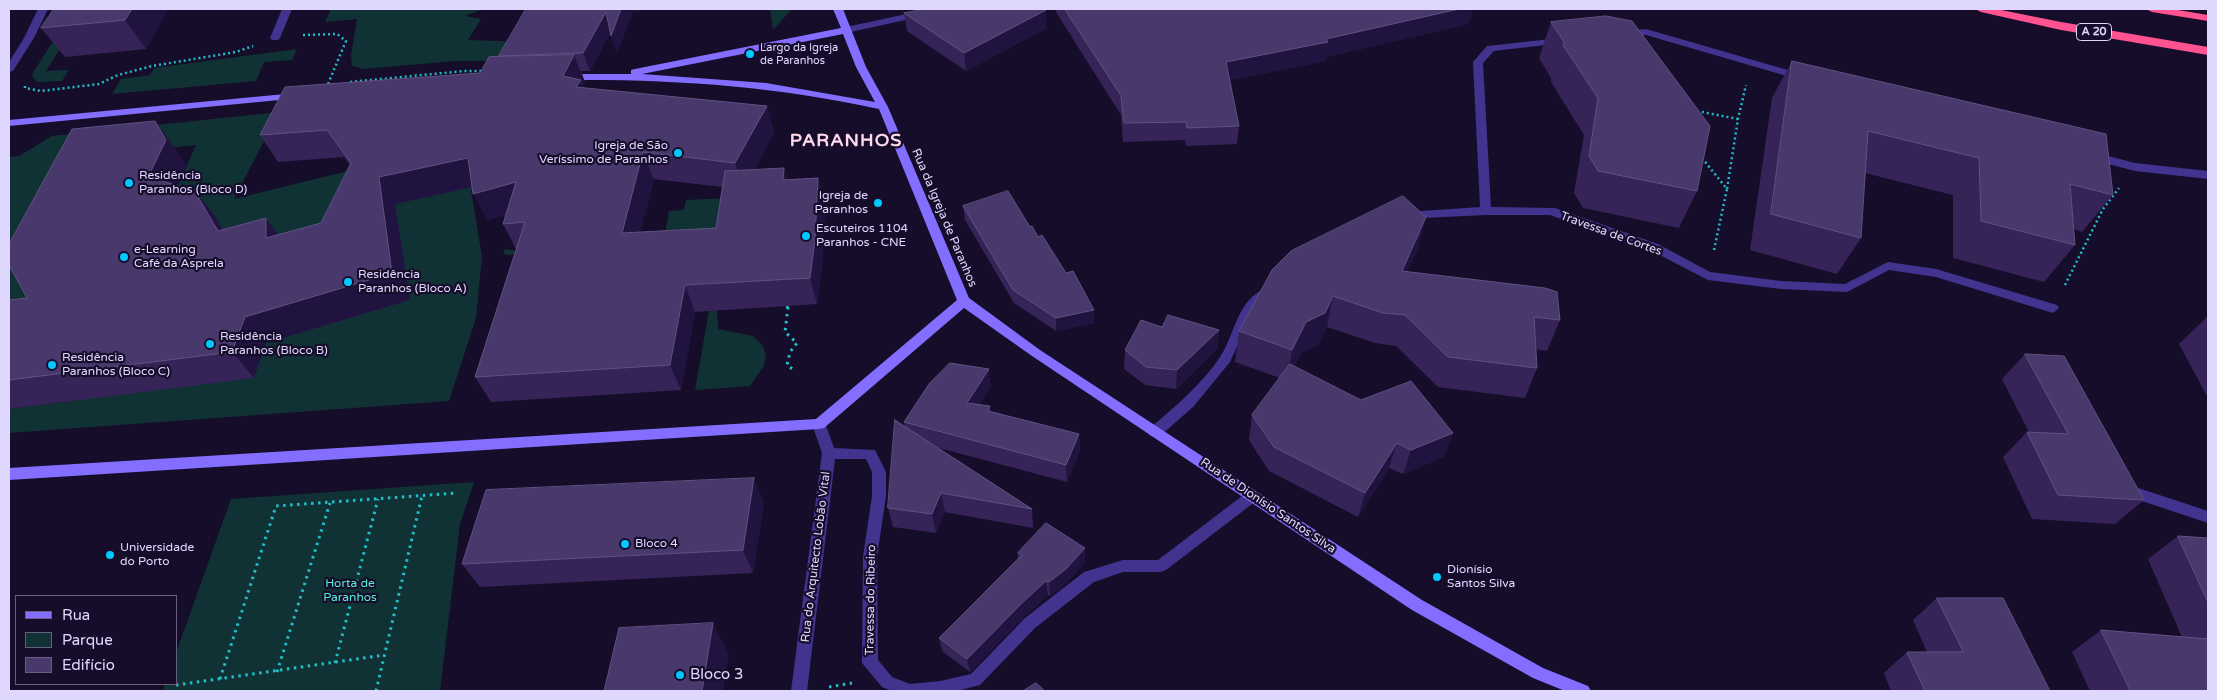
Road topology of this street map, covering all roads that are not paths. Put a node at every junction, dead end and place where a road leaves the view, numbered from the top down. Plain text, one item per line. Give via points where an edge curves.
1 (44, 9) edge
2 (287, 9) edge
3 (838, 9) edge
4 (942, 9) edge
5 (1980, 9) edge
6 (2152, 9) edge
7 (2208, 18) edge
8 (846, 30) junction
9 (1612, 35) edge
10 (275, 38) road end
11 (1566, 40) edge
12 (2208, 51) edge
13 (9, 69) edge
14 (616, 76) junction
15 (558, 77) edge
16 (1807, 78) edge
17 (303, 95) edge
18 (882, 107) junction
19 (9, 123) edge
20 (2079, 152) edge
21 (2208, 175) edge
22 (1486, 211) junction
23 (1392, 218) edge
24 (1274, 285) edge
25 (964, 301) junction
26 (2053, 308) road end
27 (819, 424) junction
28 (1155, 432) junction
29 (829, 453) junction
30 (9, 474) edge
31 (2116, 486) edge
32 (1251, 497) junction
33 (2208, 517) edge
34 (799, 691) edge
35 (1583, 691) edge

1 - 13 street
2 - 10 street
3 - 8 main road, Rua da Igreja de Paranhos
4 - 8 street
5 - 12 highway, A 20
6 - 7 highway
8 - 14 main road
8 - 18 main road, Rua da Igreja de Paranhos
9 - 16 street via 1646,32
11 - 22 street via 1491,48 1478,62
14 - 15 main road
14 - 18 main road via 730,83 807,92
17 - 19 main road
18 - 25 main road, Rua da Igreja de Paranhos
20 - 21 street via 2135,167
22 - 23 street, Travessa de Cortes
22 - 26 street, Travessa de Cortes via 1551,211 1654,247 1708,276 1781,285 1848,288 1888,266 1936,273
24 - 28 street via 1247,311 1226,359 1188,403
25 - 27 main road
25 - 28 main road, Rua de Dionísio Santos Silva
27 - 29 street, Rua do Arquitecto Lobão Vital
27 - 30 main road
28 - 32 main road, Rua de Dionísio Santos Silva
29 - 32 street, Travessa do Ribeiro via 870,454 879,472 879,496 870,557 870,663 887,682 910,691 975,680 1030,623 1089,577 1123,566 1160,566
29 - 34 street, Rua do Arquitecto Lobão Vital
31 - 33 street
32 - 35 main road, Rua de Dionísio Santos Silva via 1417,605 1538,673

